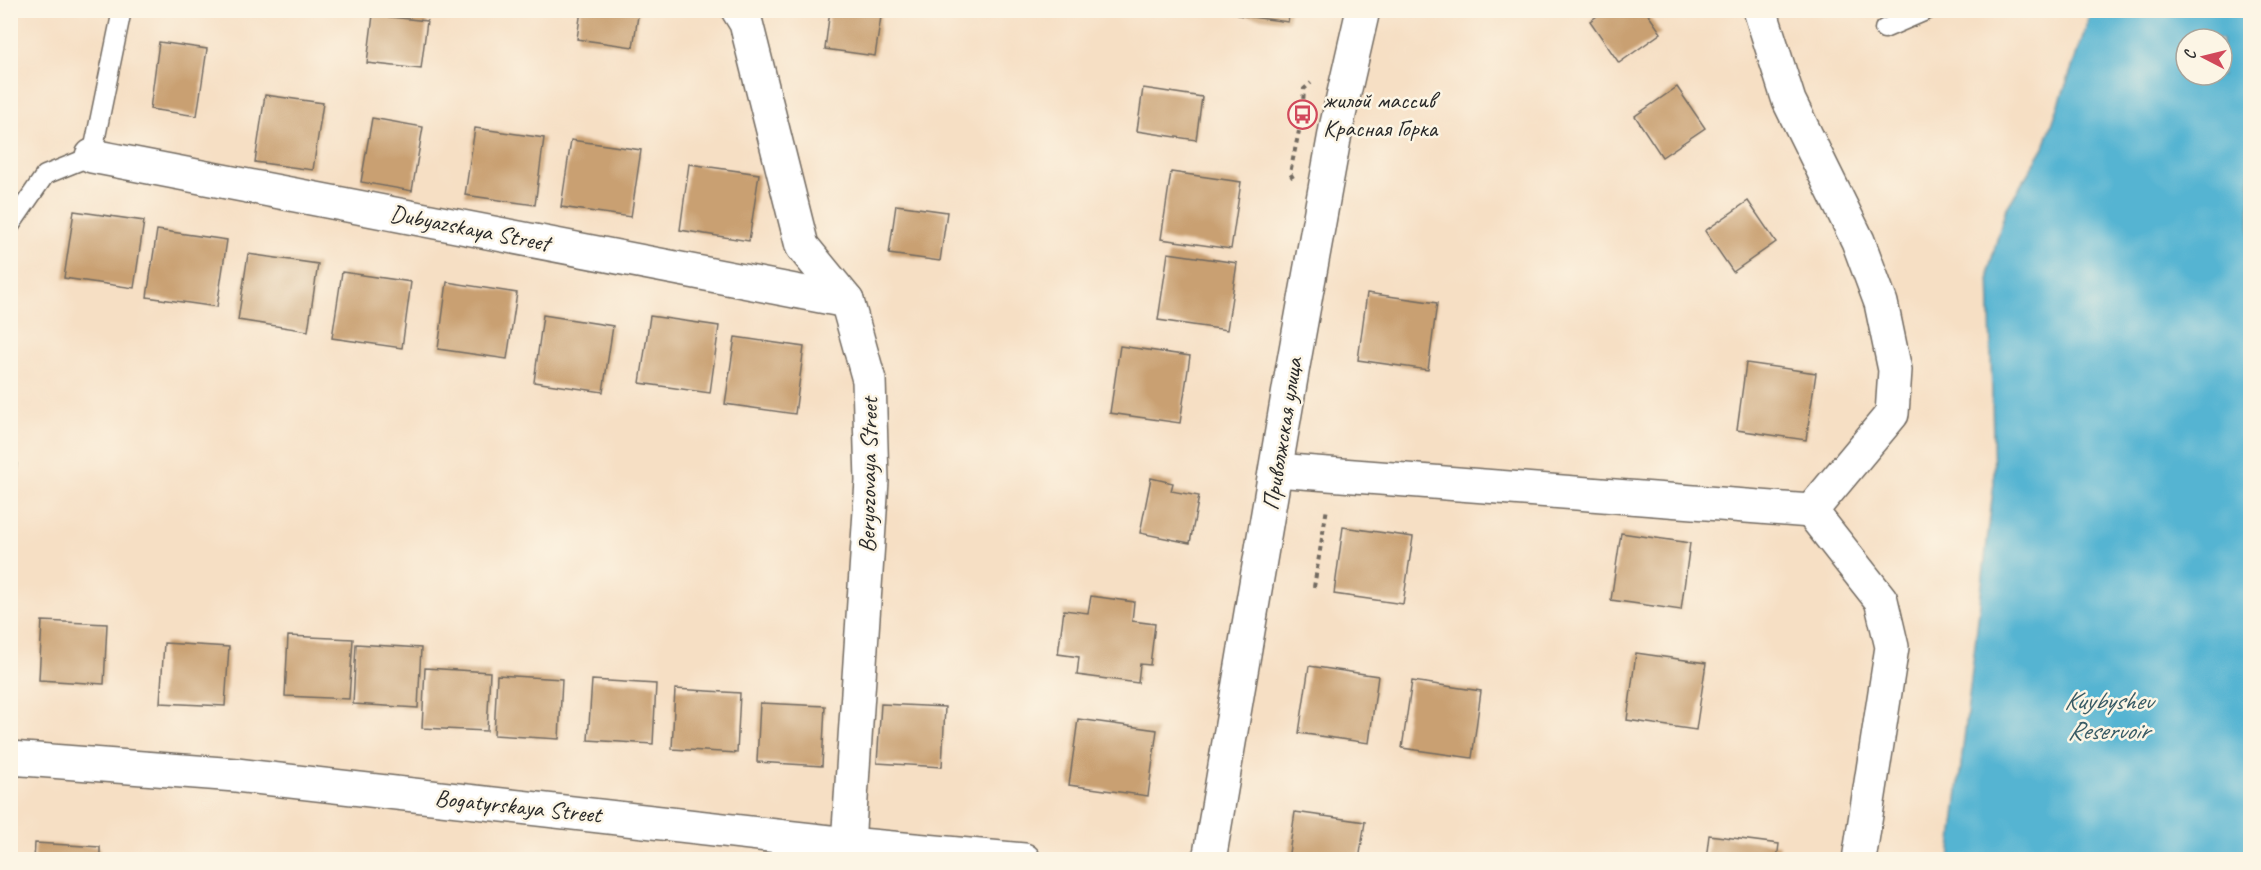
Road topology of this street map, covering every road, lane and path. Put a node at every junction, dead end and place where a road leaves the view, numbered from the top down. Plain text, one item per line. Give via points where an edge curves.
1 (122, 10) edge
2 (738, 10) edge
3 (1363, 10) edge
4 (1760, 10) edge
5 (1928, 10) edge
6 (1884, 29) dead end
7 (92, 156) junction
8 (10, 226) edge
9 (847, 301) junction
10 (1276, 470) junction
11 (1327, 508) dead end
12 (1811, 511) junction
13 (1314, 587) dead end
14 (10, 758) edge
15 (846, 852) edge
16 (1024, 860) edge
17 (1209, 860) edge
18 (1859, 860) edge

1 - 7 lane
2 - 9 street, Beryozovaya Street via 746,23 802,246
3 - 10 street, Приволжская улица via 1336,128
4 - 12 street via 1789,101 1874,282 1895,370 1892,414
5 - 6 lane
7 - 8 lane via 45,175
7 - 9 street, Dubyazskaya Street
9 - 15 street, Beryozovaya Street via 868,380 872,481
10 - 12 street
10 - 17 street, Приволжская улица
11 - 13 path
12 - 18 street via 1881,600 1892,647
14 - 15 street, Bogatyrskaya Street via 248,776
15 - 16 street, Bogatyrskaya Street

